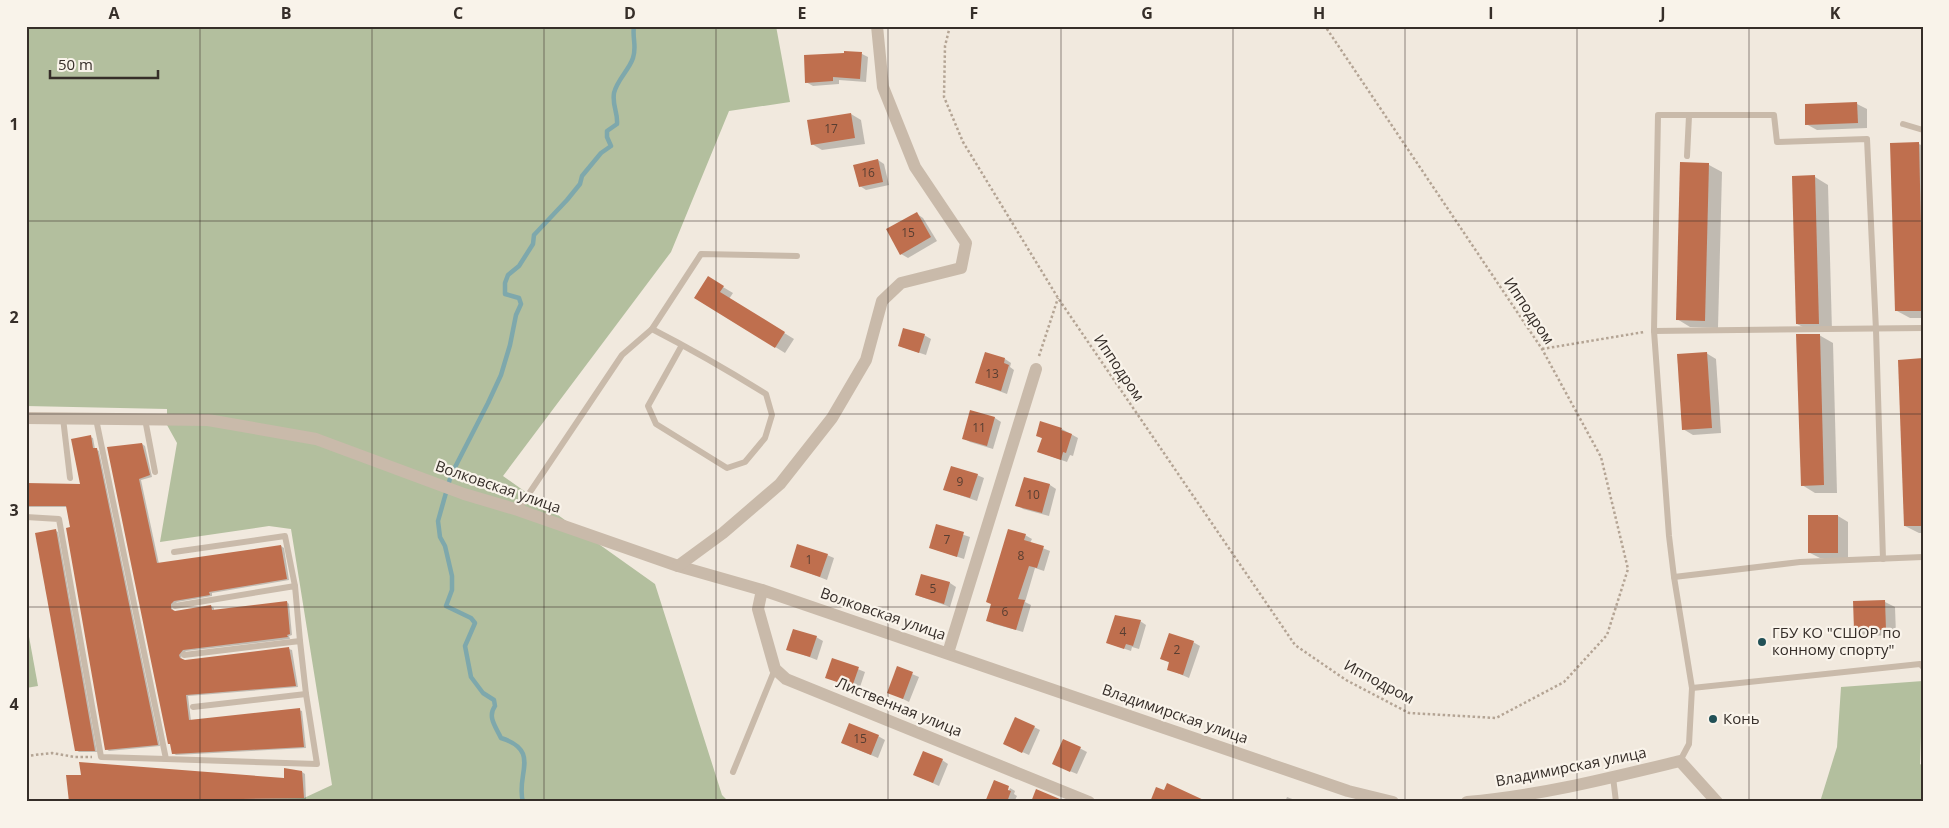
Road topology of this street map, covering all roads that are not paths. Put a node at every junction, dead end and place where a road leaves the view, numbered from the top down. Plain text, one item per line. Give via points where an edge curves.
1 (877, 26) edge
2 (1689, 116) junction
3 (1903, 124) dead end
4 (1923, 130) edge
5 (1688, 156) dead end
6 (797, 256) dead end
7 (1923, 328) edge
8 (652, 329) junction
9 (1876, 330) junction
10 (1654, 331) junction
11 (682, 345) junction
12 (1036, 369) road end
13 (26, 418) edge
14 (63, 418) junction
15 (96, 419) junction
16 (146, 420) junction
17 (155, 472) dead end
18 (70, 478) dead end
19 (518, 510) junction
20 (26, 517) edge
21 (174, 552) dead end
22 (1923, 557) edge
23 (1883, 559) junction
24 (678, 566) junction
25 (1674, 577) junction
26 (295, 586) junction
27 (762, 590) junction
28 (175, 606) dead end
29 (300, 641) junction
30 (948, 653) junction
31 (184, 655) dead end
32 (1923, 667) edge
33 (775, 670) junction
34 (1692, 688) junction
35 (306, 694) junction
36 (193, 707) dead end
37 (166, 759) junction
38 (1680, 762) junction
39 (733, 772) dead end
40 (1613, 777) junction
41 (1346, 796) edge
42 (1089, 802) edge
43 (1393, 802) edge
44 (1467, 802) edge
45 (1616, 802) edge
46 (1717, 802) edge

1 - 24 street via 883,87 915,167 966,243 961,268 901,283 882,300 866,360 832,418 780,484
2 - 5 lane
2 - 9 lane via 1774,115 1778,142 1867,139
2 - 10 lane via 1658,116
3 - 4 lane
6 - 8 lane via 702,254
7 - 9 lane
8 - 11 lane
8 - 19 lane via 622,355
9 - 10 lane
9 - 23 lane
10 - 25 lane
11 - 11 lane via 766,394 772,415 765,438 745,462 727,468 656,424 648,406
12 - 30 street
13 - 14 street, Волковская улица
14 - 15 street, Волковская улица
14 - 18 lane
15 - 16 street, Волковская улица
15 - 37 lane
16 - 17 lane
16 - 19 street, Волковская улица via 208,420 316,439
19 - 24 street, Волковская улица
20 - 37 lane via 60,519 101,757
21 - 26 lane via 285,536
22 - 23 lane
23 - 25 lane via 1800,562
24 - 27 street, Волковская улица
25 - 34 lane
26 - 28 lane
26 - 29 lane
27 - 30 street, Волковская улица
27 - 33 street via 758,609
29 - 31 lane
29 - 35 lane
30 - 41 street, Владимирская улица
32 - 34 lane via 1920,664
33 - 39 lane
33 - 42 street, Лиственная улица via 786,679
34 - 38 lane via 1689,744
35 - 36 lane
35 - 37 lane via 318,764
38 - 40 street, Владимирская улица
38 - 46 street
40 - 44 street, Владимирская улица
40 - 45 lane
41 - 43 street, Владимирская улица

